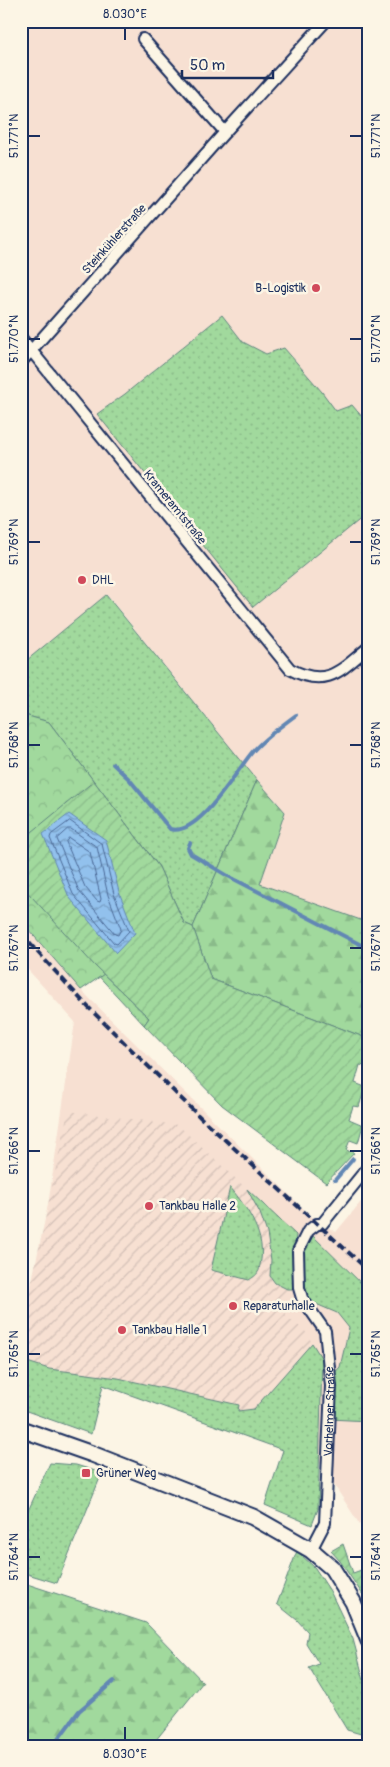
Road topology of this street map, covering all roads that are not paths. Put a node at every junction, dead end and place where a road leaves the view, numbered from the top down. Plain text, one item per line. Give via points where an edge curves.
1 (326, 21) edge
2 (143, 39) dead end
3 (225, 132) junction
4 (21, 338) edge
5 (32, 350) junction
6 (21, 362) edge
7 (369, 647) edge
8 (369, 1166) edge
9 (21, 1429) edge
10 (311, 1550) junction
11 (369, 1641) edge

1 - 3 street, Steinkühlerstraße
2 - 3 street
3 - 5 street, Steinkühlerstraße
4 - 5 street
5 - 6 street, Steinkühlerstraße
5 - 7 street, Krameramtstraße via 290,669 303,676 328,676 341,670
8 - 10 street, Vorhelmer Straße via 322,1224 308,1231 298,1251 299,1288 302,1298 325,1331 331,1386 324,1524
9 - 10 street via 253,1517
10 - 11 street via 332,1568 353,1602

